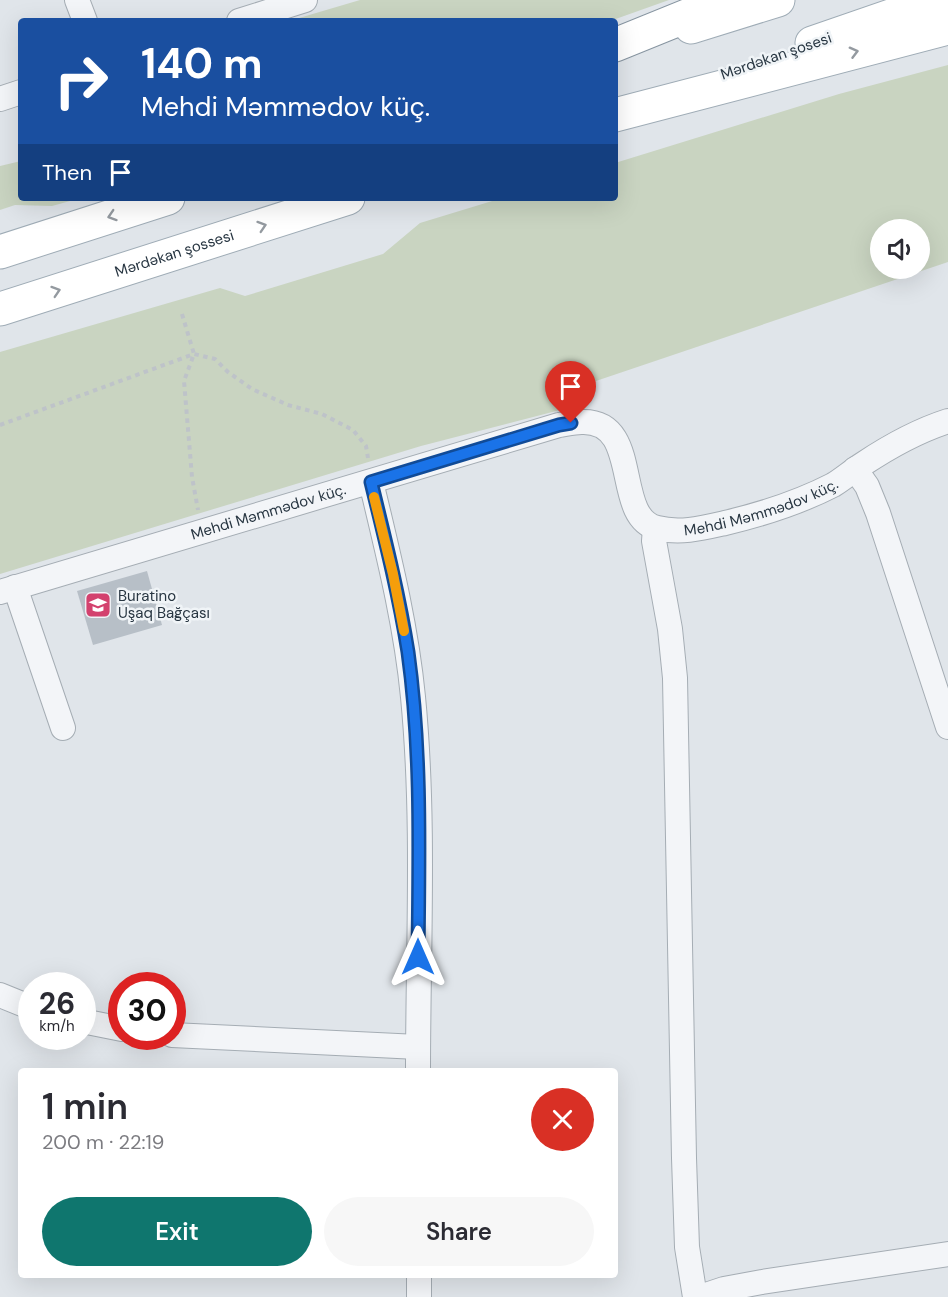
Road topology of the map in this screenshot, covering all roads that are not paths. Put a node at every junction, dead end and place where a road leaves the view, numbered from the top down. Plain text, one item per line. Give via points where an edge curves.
1 (77, 0) edge
2 (305, 0) edge
3 (726, 0) edge
4 (778, 0) edge
5 (937, 0) edge
6 (84, 18) edge
7 (248, 18) edge
8 (948, 28) edge
9 (618, 44) edge
10 (618, 50) edge
11 (18, 93) edge
12 (0, 99) edge
13 (618, 113) edge
14 (618, 113) edge
15 (159, 201) edge
16 (339, 201) edge
17 (0, 252) edge
18 (0, 309) edge
19 (948, 421) edge
20 (855, 469) junction
21 (371, 482) junction
22 (655, 528) junction
23 (8, 589) edge
24 (948, 727) edge
25 (63, 728) dead end
26 (0, 995) edge
27 (18, 1002) edge
28 (186, 1036) edge
29 (418, 1059) edge
30 (948, 1254) edge
31 (418, 1278) edge
32 (419, 1297) edge
33 (695, 1297) edge
34 (700, 1297) edge

1 - 6 street
2 - 7 street
3 - 9 main road
4 - 10 main road
5 - 13 main road, Mərdəkan şosesi
14 -> 8 main road
11 - 12 street
15 -> 17 main road
18 -> 16 main road, Mərdəkan şossesi
19 - 20 street, Mehdi Məmmədov küç. via 896,442
20 - 22 street, Mehdi Məmmədov küç. via 784,507 701,528
20 - 24 street via 878,513
21 - 22 street, Mehdi Məmmədov küç. via 583,421 600,425 611,433 621,452 635,507
21 - 23 street, Mehdi Məmmədov küç.
21 - 29 street via 408,651 413,698 419,810
22 - 33 street via 675,678 684,1169 687,1247
23 - 25 street
26 - 27 street
28 - 29 street
30 - 34 street via 762,1281
31 - 32 street

